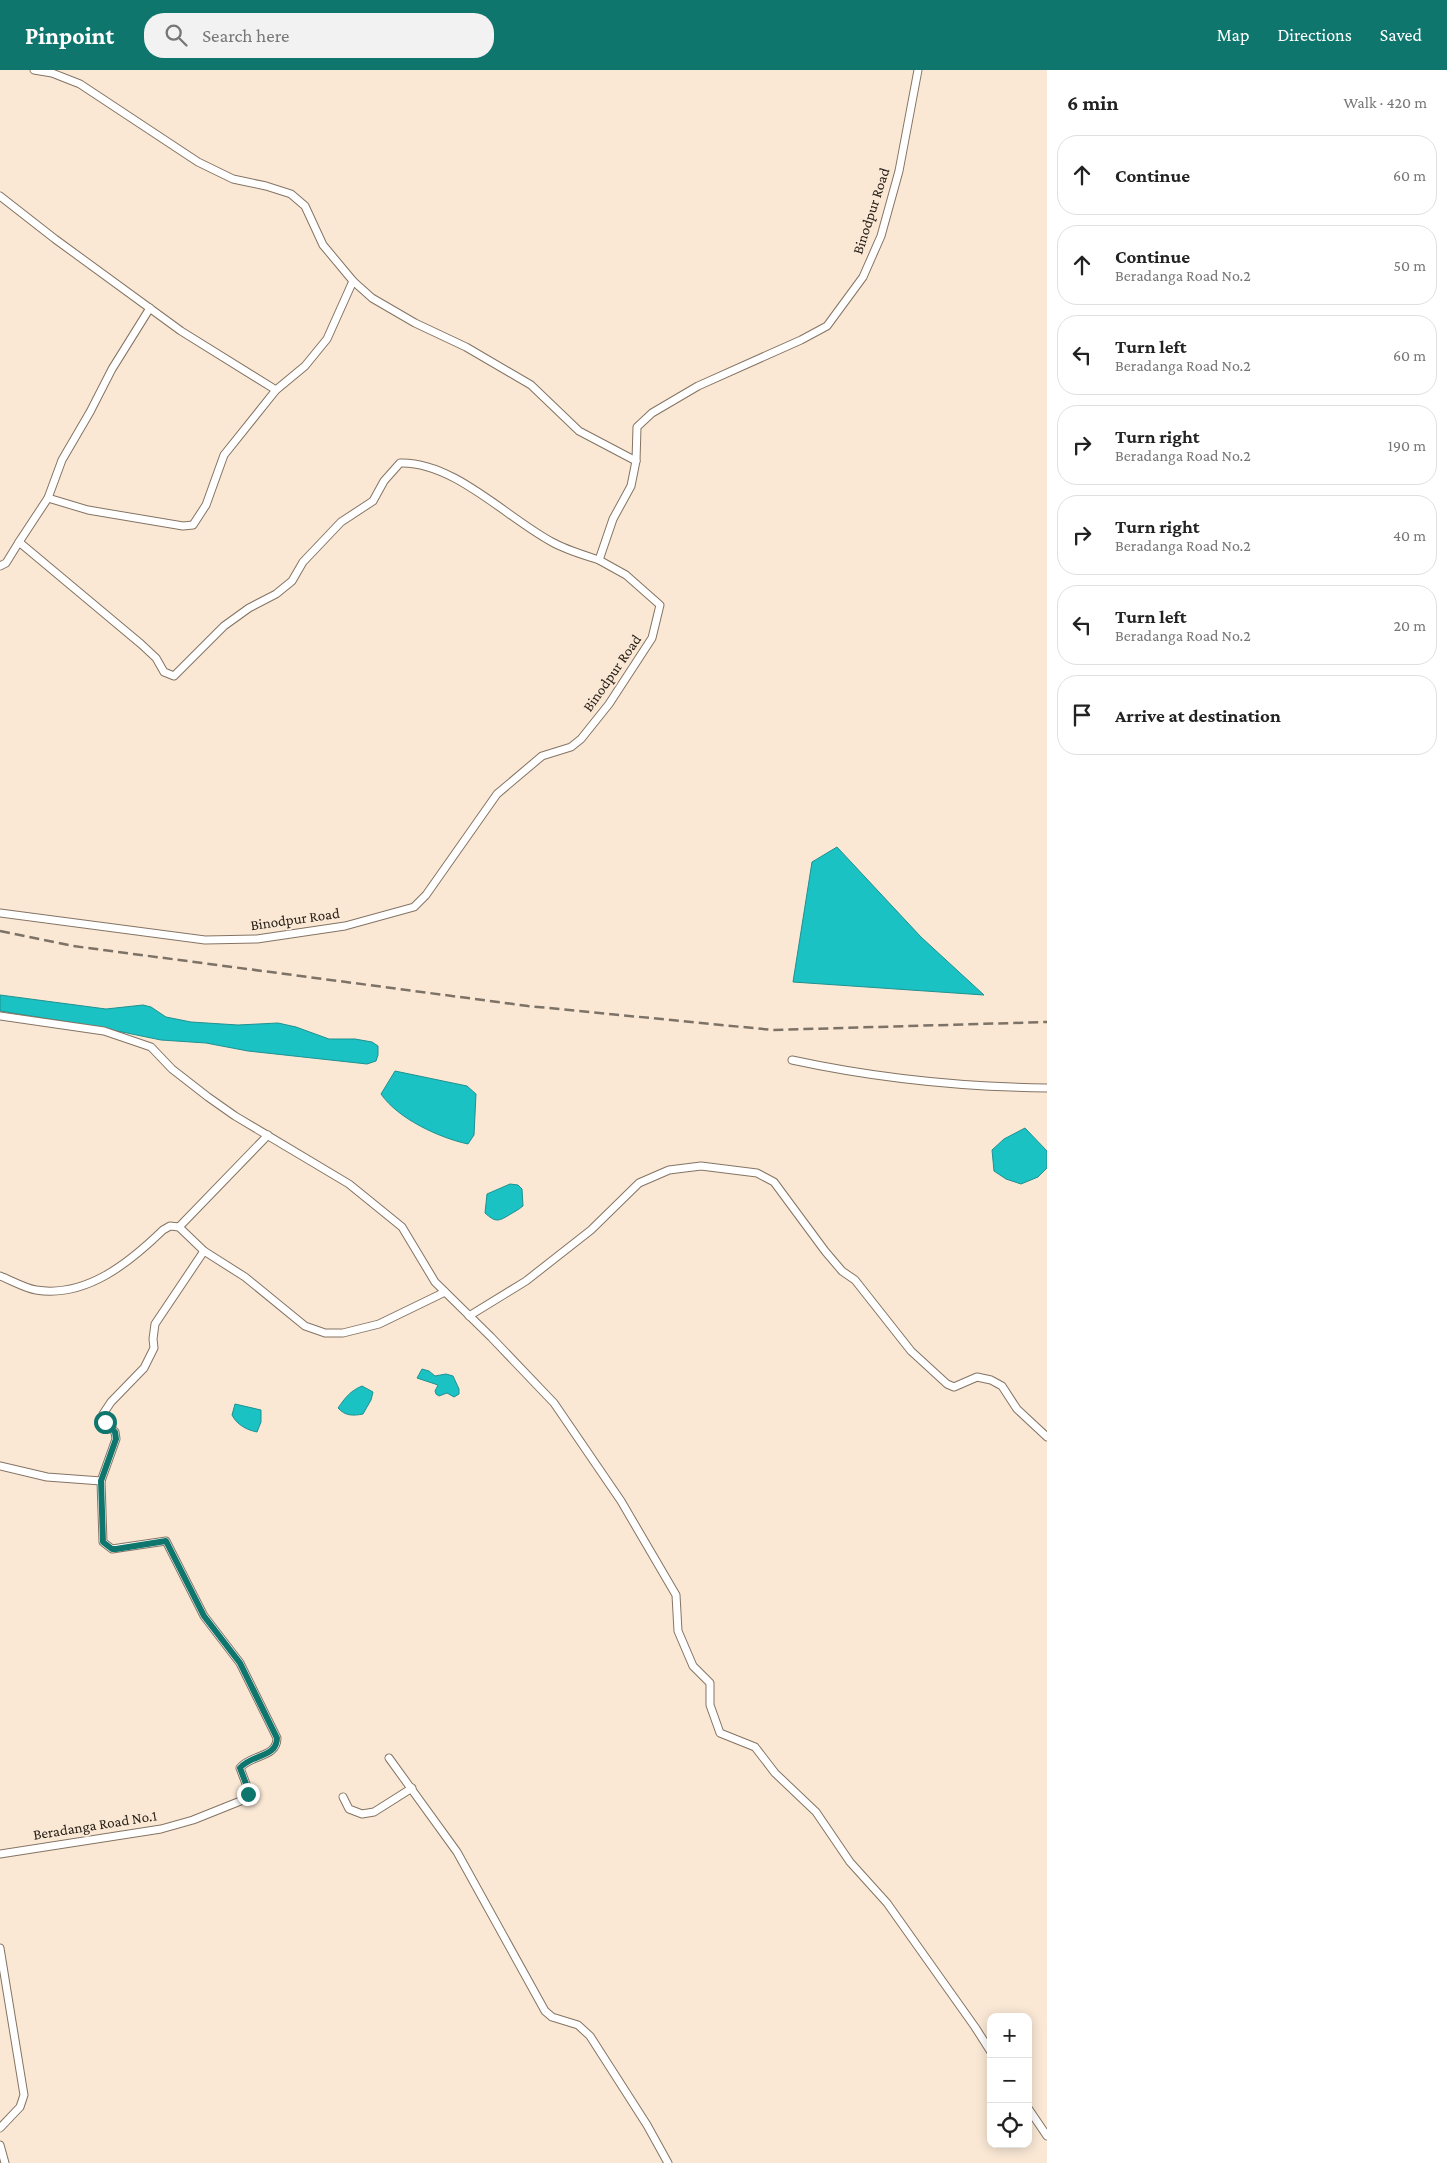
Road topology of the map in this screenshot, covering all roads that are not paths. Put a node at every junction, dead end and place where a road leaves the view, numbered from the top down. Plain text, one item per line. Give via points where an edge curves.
1 (34, 70) edge
2 (918, 70) edge
3 (0, 196) edge
4 (353, 282) junction
5 (150, 308) junction
6 (276, 390) junction
7 (636, 461) junction
8 (48, 498) junction
9 (19, 542) junction
10 (599, 560) junction
11 (0, 566) edge
12 (0, 913) edge
13 (0, 1016) edge
14 (792, 1060) dead end
15 (1047, 1088) edge
16 (268, 1135) junction
17 (179, 1227) junction
18 (204, 1251) junction
19 (0, 1276) edge
20 (445, 1292) junction
21 (469, 1316) junction
22 (1047, 1437) edge
23 (0, 1466) edge
24 (101, 1481) junction
25 (389, 1758) dead end
26 (412, 1788) junction
27 (343, 1797) dead end
28 (0, 1854) edge
29 (0, 1948) edge
30 (987, 2045) edge
31 (1032, 2114) edge
32 (0, 2128) edge
33 (1047, 2136) edge
34 (0, 2145) edge
35 (5, 2163) edge
36 (668, 2163) edge

1 - 4 street via 52,72 80,84 198,162 233,179 291,194 305,206 323,245
2 - 7 street, Binodpur Road via 899,171 881,236 863,278 827,326 698,386 652,413 638,428
3 - 5 street
4 - 6 street via 327,339 304,366
4 - 7 street via 380,303 531,385 579,431
5 - 6 street
5 - 8 street via 62,460
6 - 8 street via 224,455 206,506 193,524 183,526 88,510
7 - 10 street, Binodpur Road via 631,486 613,519
8 - 9 street
9 - 10 street via 141,644 156,658 164,672 174,676 224,626 292,581 303,562 341,522 373,501 384,481 400,463 414,463 456,479 552,542
9 - 11 street via 6,563
10 - 12 street, Binodpur Road via 626,575 660,605 652,638 609,704 581,739 571,747 542,756 497,794 426,895 414,907 345,926 231,940 195,939
13 - 16 street via 104,1031 151,1047 172,1070
14 - 15 street via 848,1072 912,1080
16 - 17 street
16 - 20 street via 349,1184 402,1227 435,1282
17 - 18 street
17 - 19 street via 170,1226 163,1230 114,1271 80,1287 56,1292 34,1290
18 - 20 street via 245,1277 305,1326 325,1334 379,1324
18 - 24 street via 155,1324 154,1348 148,1361 103,1414 116,1439
20 - 21 street
21 - 22 street via 526,1281 591,1230 639,1184 669,1170 701,1166 757,1173 774,1182 842,1271 855,1280 911,1351 954,1387 977,1377 1002,1386 1017,1410
21 - 30 street via 554,1403 621,1501 676,1595 678,1631 693,1666 710,1683 710,1704 720,1733 755,1747 775,1773 816,1812 850,1862 887,1903
23 - 24 street via 47,1477
24 - 28 street, Beradanga Road No.1 via 103,1542 116,1549 166,1541 204,1616 240,1663 277,1738 277,1745 273,1751 250,1760 240,1768 248,1789 247,1797 193,1820 161,1830
25 - 26 street
26 - 27 street via 374,1812 362,1814 349,1809
26 - 36 street via 457,1852 545,2010 552,2017 578,2025 590,2036
29 - 32 street via 24,2095 20,2107
31 - 33 street
34 - 35 street

